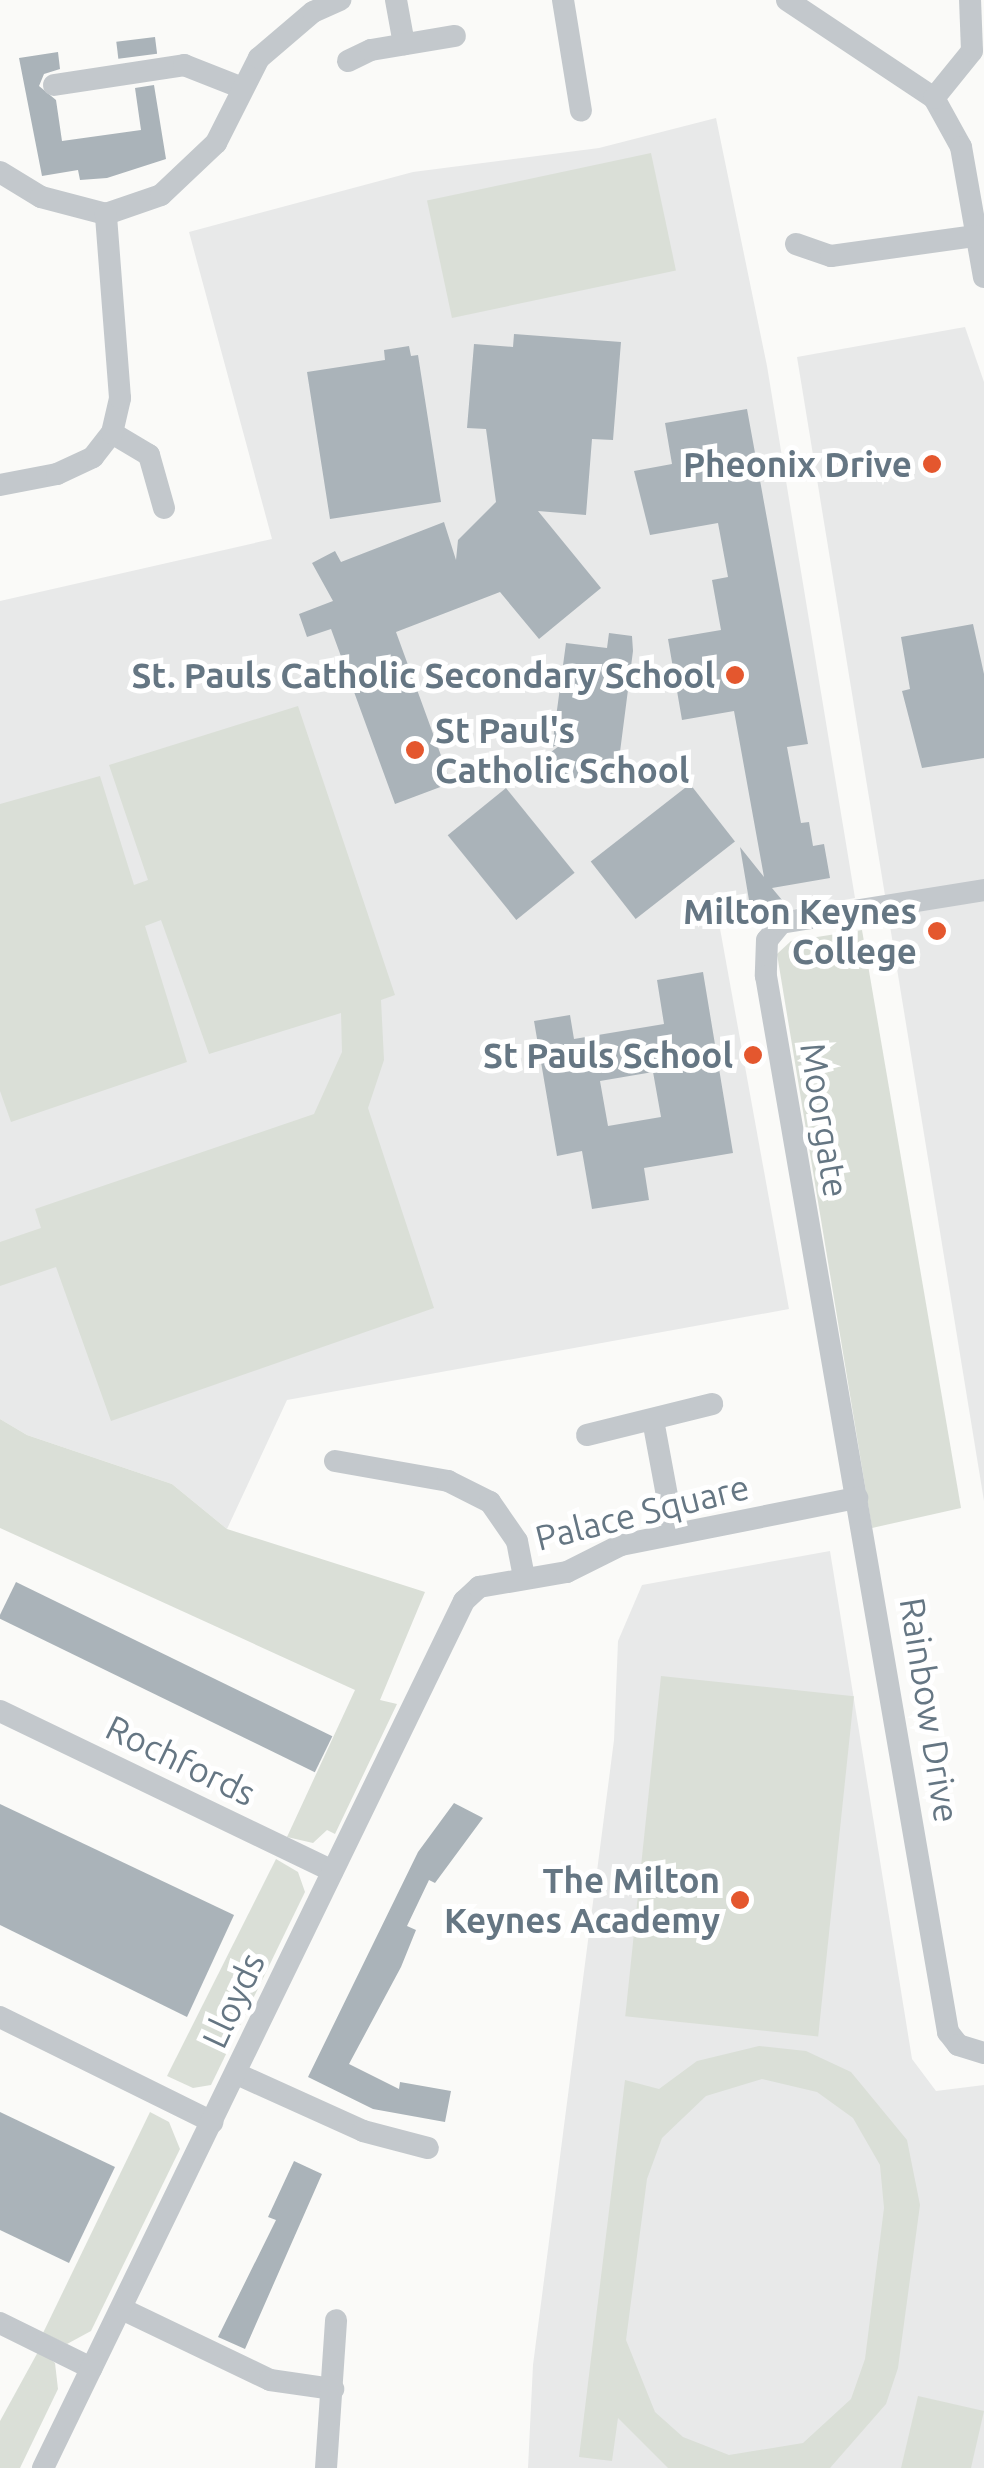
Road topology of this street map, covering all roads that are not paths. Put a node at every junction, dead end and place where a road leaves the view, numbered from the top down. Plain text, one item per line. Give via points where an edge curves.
1 (340, 0) edge
2 (396, 0) edge
3 (563, 0) edge
4 (787, 0) edge
5 (970, 0) edge
6 (456, 36) dead end
7 (404, 44) junction
8 (348, 61) dead end
9 (54, 85) dead end
10 (240, 87) junction
11 (934, 98) junction
12 (581, 111) dead end
13 (0, 172) edge
14 (106, 214) junction
15 (980, 241) edge
16 (796, 244) dead end
17 (984, 277) edge
18 (112, 433) junction
19 (0, 485) edge
20 (164, 508) dead end
21 (984, 890) edge
22 (712, 1404) dead end
23 (653, 1420) junction
24 (586, 1434) dead end
25 (335, 1460) dead end
26 (857, 1498) junction
27 (674, 1533) junction
28 (865, 1534) joint
29 (513, 1579) junction
30 (0, 1710) edge
31 (332, 1871) junction
32 (0, 2017) edge
33 (984, 2053) edge
34 (238, 2074) junction
35 (212, 2122) junction
36 (428, 2148) dead end
37 (122, 2309) junction
38 (336, 2320) dead end
39 (0, 2323) edge
40 (91, 2368) junction
41 (334, 2389) junction
42 (43, 2468) edge
43 (326, 2468) edge

1 - 10 street via 280,35
2 - 7 street
3 - 12 street
4 - 11 street
5 - 11 street via 972,51
6 - 7 street
7 - 8 street
9 - 10 street via 184,65
10 - 14 street via 216,143 184,181
11 - 15 street via 961,147
13 - 14 street via 41,196
14 - 18 street via 120,398
15 - 16 street via 831,256
15 - 17 street
18 - 19 street via 75,465
18 - 20 street via 148,455
21 - 26 street, Moorgate via 804,916 781,924 767,940 766,976 802,1201
22 - 23 street
23 - 24 street
23 - 27 street
25 - 29 street via 448,1481 490,1502 517,1541
26 - 27 street, Palace Square
26 - 28 street, Moorgate
27 - 29 street, Palace Square via 621,1545 567,1572
28 - 33 street, Rainbow Drive via 948,2032 958,2046
29 - 31 street, Lloyds via 480,1587 446,1631
30 - 31 street, Rochfords
31 - 34 street, Lloyds
32 - 35 street
34 - 35 street, Lloyds
34 - 36 street via 363,2131
35 - 37 street, Lloyds
37 - 40 street, Lloyds
37 - 41 street via 270,2380
38 - 41 street
39 - 40 street
40 - 42 street, Lloyds
41 - 43 street

